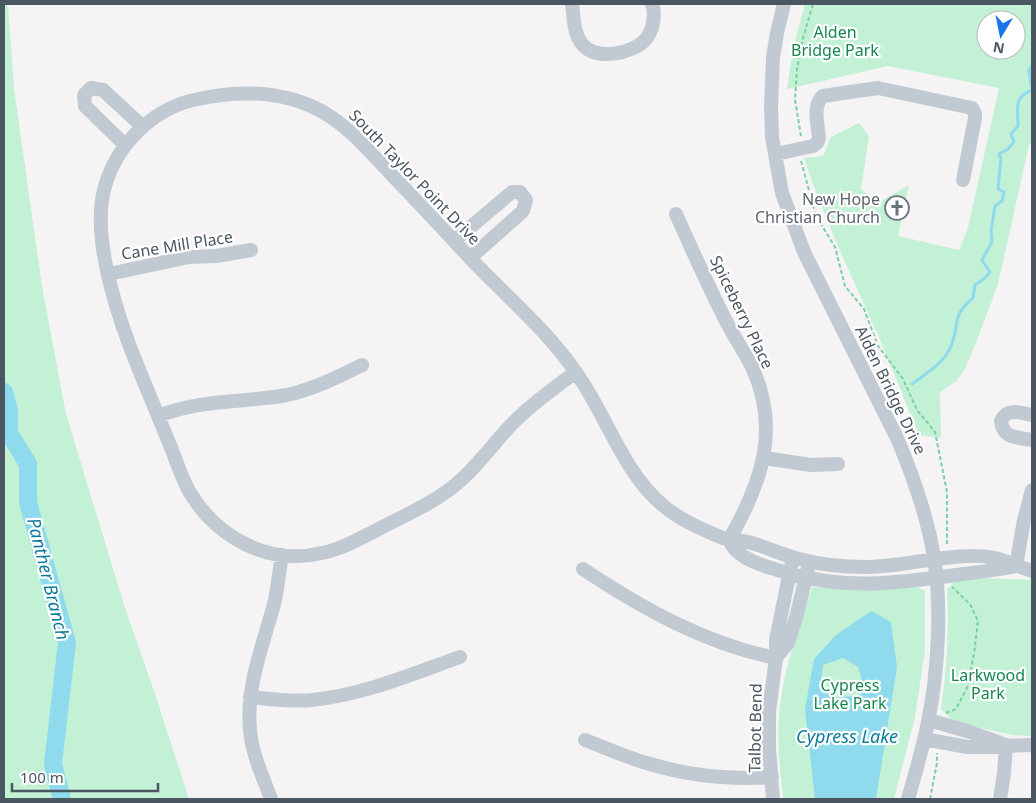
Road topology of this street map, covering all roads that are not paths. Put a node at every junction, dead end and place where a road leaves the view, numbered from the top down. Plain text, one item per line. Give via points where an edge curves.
1 (572, 4) edge
2 (652, 4) edge
3 (784, 4) edge
4 (143, 127) junction
5 (125, 145) junction
6 (776, 154) junction
7 (963, 180) dead end
8 (676, 214) dead end
9 (454, 241) junction
10 (250, 250) dead end
11 (470, 258) junction
12 (109, 274) junction
13 (362, 365) dead end
14 (576, 372) junction
15 (1032, 415) edge
16 (158, 416) junction
17 (1032, 440) edge
18 (764, 458) junction
19 (838, 464) dead end
20 (1032, 490) edge
21 (729, 540) junction
22 (282, 555) junction
23 (794, 558) junction
24 (934, 560) junction
25 (810, 562) junction
26 (1016, 566) junction
27 (583, 569) dead end
28 (1032, 571) edge
29 (789, 573) junction
30 (806, 578) junction
31 (936, 578) junction
32 (460, 657) dead end
33 (776, 658) junction
34 (250, 697) junction
35 (929, 720) junction
36 (924, 739) junction
37 (585, 740) dead end
38 (1006, 745) junction
39 (1032, 745) edge
40 (772, 777) junction
41 (271, 799) edge
42 (773, 799) edge
43 (908, 799) edge
44 (1000, 799) edge

1 - 2 street via 575,31 582,45 593,53 604,55 633,49 646,40 653,25
3 - 6 street, Alden Bridge Drive via 771,82
4 - 5 street, South Taylor Point Drive
4 - 5 street via 103,90 92,88 84,95 85,106
4 - 9 street, South Taylor Point Drive via 176,105 203,98 256,94 300,102 320,110 350,131
5 - 12 street, South Taylor Point Drive via 107,180 101,208 101,236
6 - 7 street via 817,143 817,106 825,95 878,88 970,107 975,118
6 - 24 street, Alden Bridge Drive via 782,194 804,252 909,467
8 - 18 street, Spiceberry Place via 714,298 757,380 765,418
9 - 11 street, South Taylor Point Drive
9 - 11 street via 512,192 520,192 526,200 523,211
10 - 12 street, Cane Mill Place via 189,257
11 - 14 street, South Taylor Point Drive via 553,342
12 - 16 street, South Taylor Point Drive via 124,329
13 - 16 street via 314,388 261,398 191,405
14 - 21 street, South Taylor Point Drive via 636,478 654,499 679,517
14 - 22 street, South Taylor Point Drive via 517,418 463,478 431,501 346,546 310,556
15 - 17 street via 1013,412 1001,420 1006,433
16 - 22 street, South Taylor Point Drive via 184,481 208,517 227,534 248,546
18 - 19 street
18 - 21 street, Spiceberry Place via 749,502
20 - 26 street
21 - 23 street via 742,540
21 - 29 street via 750,560
22 - 34 street via 277,592
23 - 25 street
23 - 29 street, Talbot Bend
24 - 25 street via 901,566 867,567
24 - 26 street via 988,557
24 - 31 street, Alden Bridge Drive
25 - 30 street, Talbot Bend
26 - 28 street
26 - 31 street
27 - 33 street via 622,596 692,632 754,654
29 - 30 street
29 - 33 street, Talbot Bend via 776,640
30 - 31 street via 866,584
30 - 33 street, Talbot Bend via 788,643
31 - 35 street, Alden Bridge Drive via 937,635
32 - 34 street via 333,697 310,700
33 - 40 street, Talbot Bend via 769,711
34 - 41 street via 250,731
35 - 36 street, Alden Bridge Drive
35 - 38 street
36 - 38 street via 967,747
36 - 43 street, Alden Bridge Drive
37 - 40 street via 648,764 693,775 745,779
38 - 39 street
38 - 44 street
40 - 42 street, Talbot Bend

